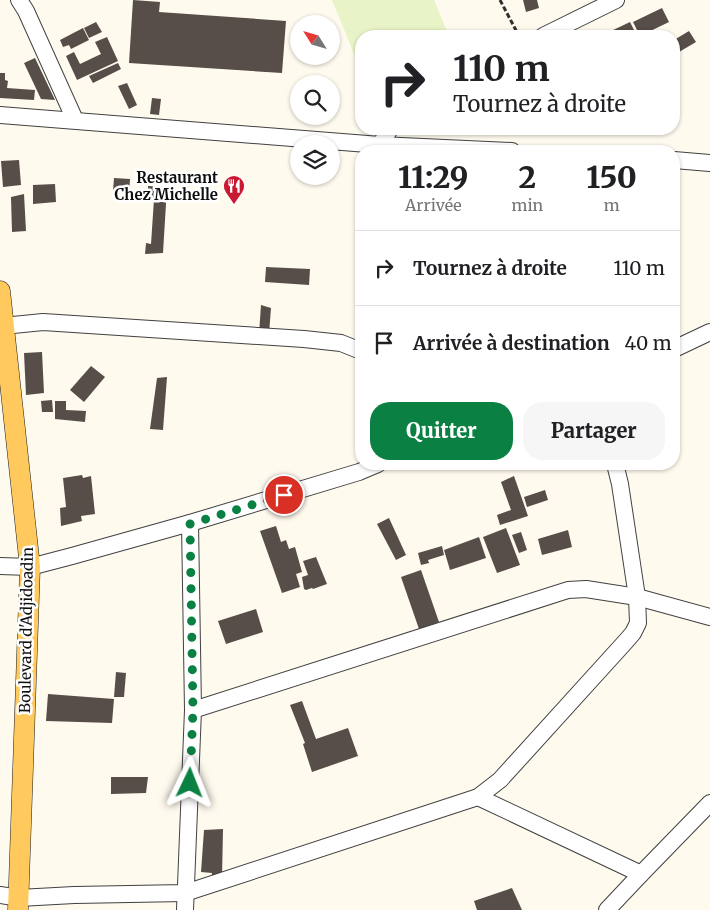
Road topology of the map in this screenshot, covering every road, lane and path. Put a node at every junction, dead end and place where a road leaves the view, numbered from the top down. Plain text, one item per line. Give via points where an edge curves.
1 (19, 0) edge
2 (500, 0) edge
3 (616, 0) edge
4 (516, 30) edge
5 (555, 30) edge
6 (0, 114) edge
7 (75, 120) junction
8 (355, 146) edge
9 (680, 160) edge
10 (710, 162) edge
11 (0, 291) edge
12 (3, 326) junction
13 (710, 332) edge
14 (680, 346) edge
15 (355, 349) edge
16 (364, 470) edge
17 (616, 470) edge
18 (359, 472) joint
19 (190, 524) junction
20 (0, 566) edge
21 (30, 567) junction
22 (637, 597) junction
23 (710, 617) edge
24 (193, 710) junction
25 (478, 797) junction
26 (710, 803) edge
27 (641, 874) junction
28 (185, 893) junction
29 (12, 901) edge
30 (185, 910) edge
31 (607, 910) edge

1 - 7 street
2 - 4 path
3 - 5 street
6 - 7 street
7 - 8 street
9 - 10 street
11 - 12 main road, Boulevard d'Adjidoadin
12 - 15 street via 43,322 304,339 341,343
12 - 21 main road, Boulevard d'Adjidoadin
13 - 14 street
16 - 18 street
17 - 22 street
18 - 19 street
19 - 21 street
19 - 24 street
20 - 21 street
21 - 29 main road, Boulevard d'Adjidoadin
22 - 23 street
22 - 24 street via 586,589 568,590
22 - 25 street via 638,624 633,633 500,780
24 - 28 street
25 - 27 street
25 - 28 street
26 - 27 street
27 - 31 street
28 - 29 street via 74,895
28 - 30 street

